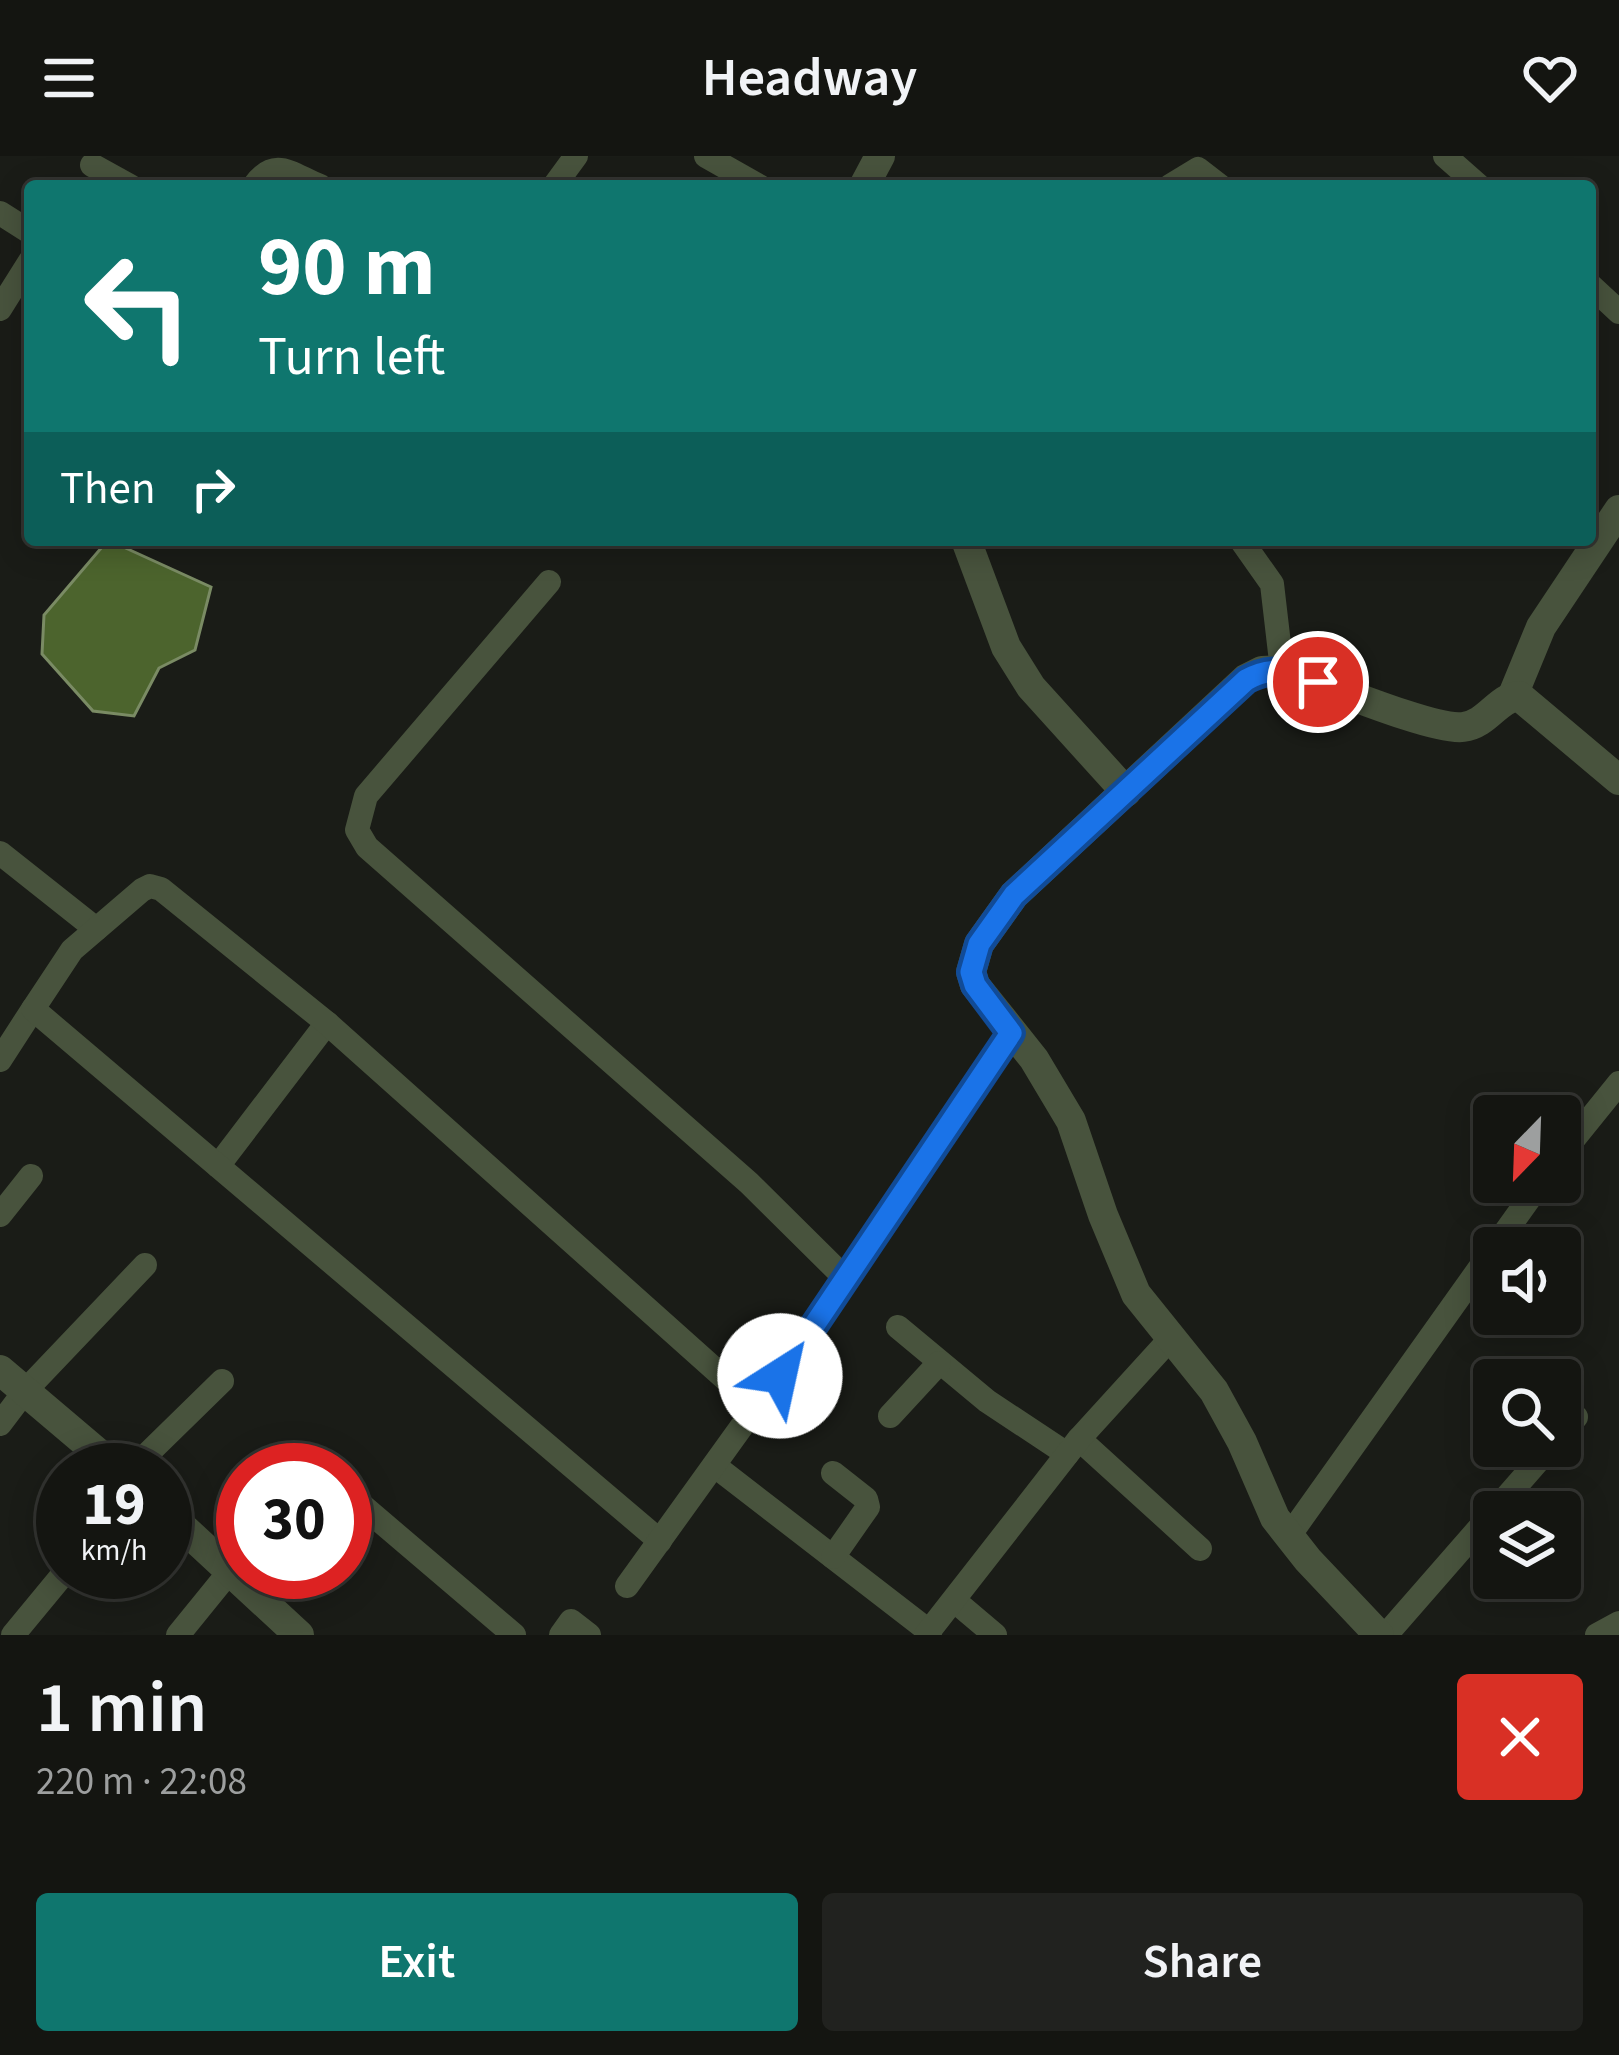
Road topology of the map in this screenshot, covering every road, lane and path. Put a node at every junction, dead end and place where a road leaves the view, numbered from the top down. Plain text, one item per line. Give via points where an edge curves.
1 (706, 156) edge
2 (258, 180) edge
3 (305, 180) edge
4 (748, 180) edge
5 (1180, 180) edge
6 (1212, 180) edge
7 (24, 271) edge
8 (1596, 291) edge
9 (0, 309) edge
10 (1619, 312) edge
11 (1619, 510) edge
12 (1596, 544) edge
13 (968, 546) edge
14 (1244, 546) edge
15 (1595, 546) edge
16 (549, 582) dead end
17 (1282, 670) junction
18 (1513, 695) junction
19 (1619, 780) edge
20 (1126, 792) junction
21 (0, 853) edge
22 (96, 929) junction
23 (33, 1010) junction
24 (328, 1023) junction
25 (1011, 1033) junction
26 (0, 1060) edge
27 (1619, 1083) edge
28 (1581, 1130) edge
29 (218, 1166) junction
30 (32, 1175) dead end
31 (0, 1215) edge
32 (145, 1265) dead end
33 (1473, 1277) edge
34 (847, 1280) junction
35 (898, 1327) dead end
36 (1171, 1339) junction
37 (939, 1363) junction
38 (0, 1370) edge
39 (222, 1381) dead end
40 (25, 1391) junction
41 (758, 1407) junction
42 (890, 1416) dead end
43 (0, 1424) edge
44 (86, 1443) edge
45 (159, 1443) edge
46 (1073, 1446) junction
47 (715, 1466) junction
48 (1532, 1467) edge
49 (833, 1473) dead end
50 (372, 1514) edge
51 (192, 1534) edge
52 (1288, 1536) junction
53 (659, 1541) junction
54 (1200, 1549) dead end
55 (216, 1554) edge
56 (833, 1557) junction
57 (627, 1586) dead end
58 (216, 1597) edge
59 (43, 1599) edge
60 (264, 1599) edge
61 (956, 1602) junction
62 (1619, 1623) edge
63 (928, 1634) edge
64 (14, 1635) edge
65 (178, 1635) edge
66 (299, 1635) edge
67 (514, 1635) edge
68 (561, 1635) edge
69 (590, 1635) edge
70 (995, 1635) edge
71 (1383, 1635) edge
72 (1597, 1635) edge

1 - 4 street
2 - 3 street via 277,169
5 - 6 street via 1198,169
7 - 9 street
8 - 10 street
11 - 12 street
13 - 20 street via 1030,687
14 - 17 street via 1272,584
15 - 18 street via 1541,627
16 - 34 street via 366,796 357,830
17 - 18 street via 1448,728 1484,722
17 - 20 street via 1246,680
18 - 19 street
20 - 25 street via 1014,895 979,944 975,985
21 - 22 street
22 - 23 street via 72,950
22 - 24 street via 142,890 161,890
23 - 26 street
23 - 29 street
24 - 29 street
24 - 41 street
25 - 34 street
25 - 36 street via 1071,1121 1136,1294
27 - 28 street
29 - 53 street
30 - 31 street
32 - 40 street
33 - 52 street
34 - 41 street
35 - 37 street
36 - 46 street
36 - 52 street via 1231,1420
37 - 42 street
37 - 46 street via 987,1401
38 - 40 street
39 - 45 street
40 - 43 street
40 - 44 street
41 - 47 street
46 - 54 street
46 - 61 street
47 - 53 street
47 - 56 street
48 - 71 street
49 - 56 street via 868,1507
50 - 67 street
51 - 55 street
52 - 71 street
53 - 57 street
56 - 63 street
58 - 65 street
59 - 64 street
60 - 66 street
61 - 63 street
61 - 70 street
62 - 72 street
68 - 69 street via 571,1622

